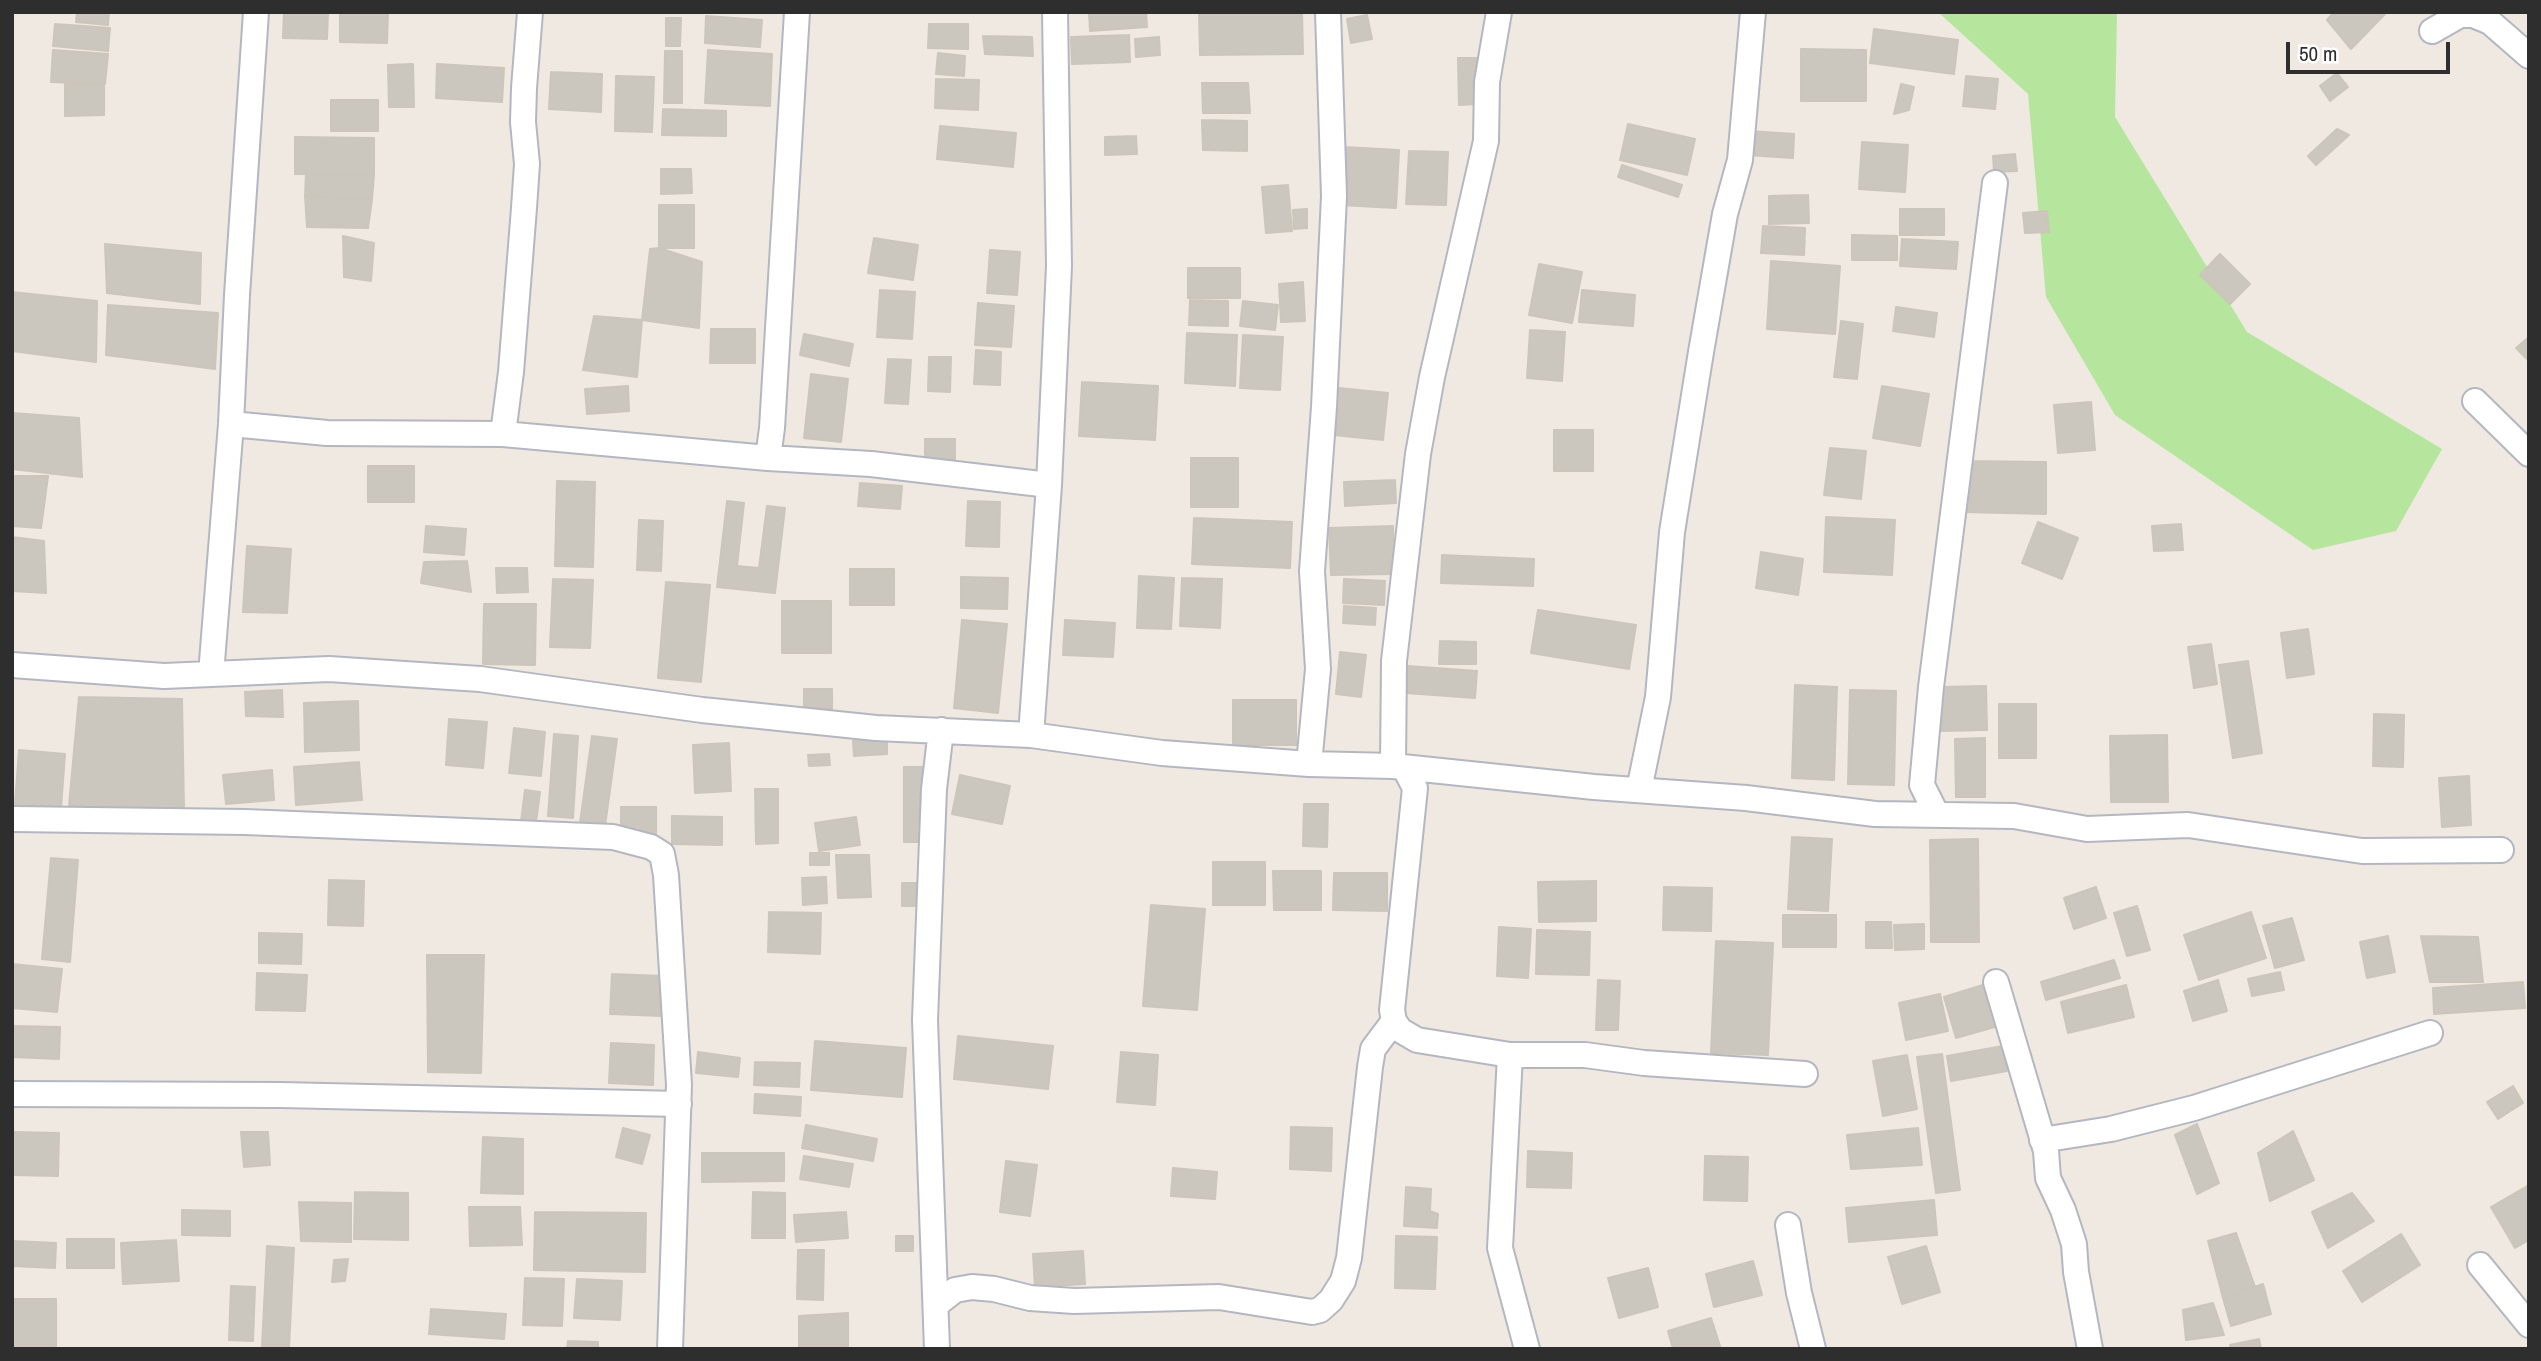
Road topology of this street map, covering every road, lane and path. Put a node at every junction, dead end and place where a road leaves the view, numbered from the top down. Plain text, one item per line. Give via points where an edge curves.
1 (256, 12) edge
2 (530, 12) edge
3 (797, 12) edge
4 (1055, 12) edge
5 (1328, 12) edge
6 (1499, 12) edge
7 (1753, 12) edge
8 (2432, 31) dead end
9 (2529, 56) edge
10 (1995, 183) dead end
11 (2475, 401) dead end
12 (232, 424) junction
13 (502, 434) junction
14 (2529, 454) edge
15 (768, 458) junction
16 (1049, 485) junction
17 (12, 665) edge
18 (211, 674) junction
19 (942, 730) junction
20 (1031, 735) junction
21 (1309, 764) junction
22 (1411, 773) junction
23 (1922, 785) junction
24 (1639, 790) junction
25 (1901, 814) junction
26 (1937, 815) junction
27 (12, 819) edge
28 (2501, 850) dead end
29 (1996, 982) dead end
30 (1394, 1021) junction
31 (2430, 1033) dead end
32 (1510, 1055) junction
33 (1805, 1074) dead end
34 (12, 1094) edge
35 (679, 1104) junction
36 (2042, 1140) junction
37 (1788, 1225) dead end
38 (2480, 1265) dead end
39 (937, 1304) junction
40 (2529, 1325) edge
41 (670, 1349) edge
42 (937, 1349) edge
43 (1527, 1349) edge
44 (1813, 1349) edge
45 (2090, 1349) edge

1 - 12 street
2 - 13 street via 523,122 527,164
3 - 15 street
4 - 16 street via 1059,266
5 - 21 street via 1334,196 1312,571 1318,669
6 - 22 street via 1487,82 1486,141 1419,454 1395,661
7 - 24 street via 1740,160 1725,214 1672,533 1658,697
8 - 9 street via 2460,15 2473,15 2490,22
10 - 23 street
11 - 14 street
12 - 13 street via 327,433
12 - 18 street
13 - 15 street
15 - 16 street via 871,464
16 - 20 street
17 - 18 street via 164,676
18 - 19 street via 329,669 480,679 702,710
19 - 20 street
19 - 39 street via 934,789 925,1020
20 - 21 street via 1162,753
21 - 22 street
22 - 24 street
22 - 30 street
23 - 25 street
23 - 26 street
24 - 25 street
25 - 26 street
26 - 28 street via 2014,816 2087,829 2188,825 2362,851
27 - 35 street via 244,822 613,836 651,848 662,854 666,875
29 - 36 street
30 - 32 street via 1417,1040
30 - 39 street via 1373,1049 1349,1258 1343,1281 1320,1310 1219,1297 1074,1301 972,1287 955,1290
31 - 36 street via 2194,1108
32 - 33 street via 1585,1055
32 - 43 street via 1500,1248
34 - 35 street
35 - 41 street
36 - 45 street via 2049,1178 2074,1244
37 - 44 street
38 - 40 street
39 - 42 street

